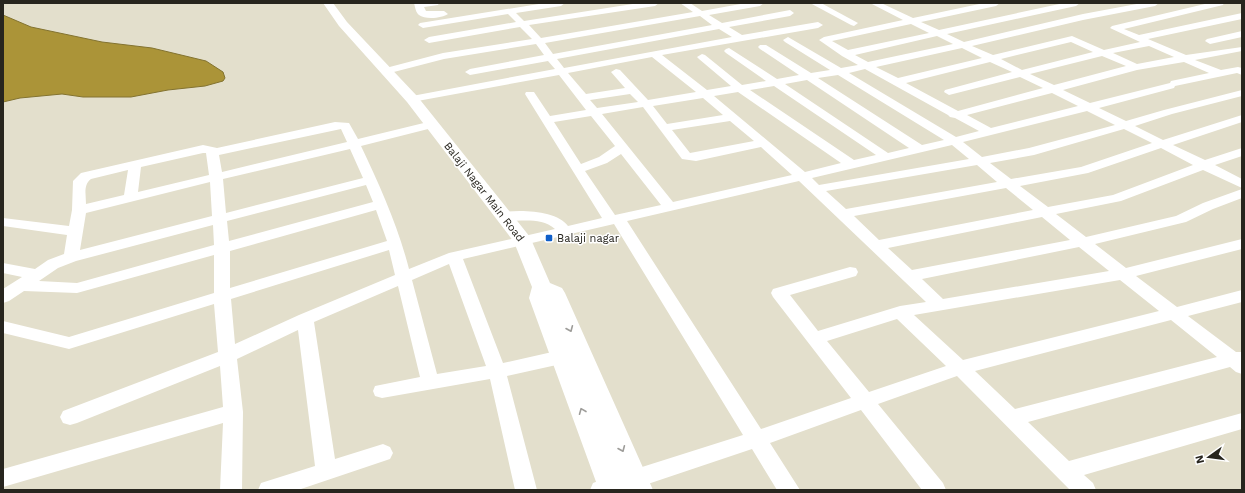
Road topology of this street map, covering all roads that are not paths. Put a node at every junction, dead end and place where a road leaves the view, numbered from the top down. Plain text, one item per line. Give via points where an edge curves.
1 (328, 3) edge
2 (435, 3) edge
3 (560, 3) edge
4 (655, 3) edge
5 (684, 3) edge
6 (760, 3) edge
7 (814, 3) edge
8 (874, 3) edge
9 (996, 3) edge
10 (1076, 3) edge
11 (1155, 3) edge
12 (1176, 3) edge
13 (1220, 3) edge
14 (419, 4) edge
15 (511, 7) edge
16 (1194, 9) junction
17 (701, 13) junction
18 (790, 13) dead end
19 (1242, 16) edge
20 (1227, 20) junction
21 (912, 21) junction
22 (854, 23) dead end
23 (521, 24) junction
24 (423, 25) dead end
25 (818, 25) dead end
26 (720, 26) junction
27 (621, 28) junction
28 (937, 33) junction
29 (1240, 36) edge
30 (740, 38) junction
31 (1139, 38) junction
32 (538, 40) junction
33 (788, 40) dead end
34 (637, 41) junction
35 (1210, 41) dead end
36 (432, 43) dead end
37 (1151, 43) junction
38 (963, 45) junction
39 (763, 47) dead end
40 (1239, 49) dead end
41 (730, 51) dead end
42 (1102, 52) junction
43 (654, 54) junction
44 (845, 54) junction
45 (1202, 55) junction
46 (550, 56) junction
47 (702, 57) dead end
48 (991, 58) junction
49 (1183, 58) junction
50 (867, 66) junction
51 (1136, 67) junction
52 (386, 70) junction
53 (1241, 71) edge
54 (470, 72) dead end
55 (562, 72) junction
56 (616, 72) dead end
57 (838, 72) junction
58 (1023, 74) junction
59 (1220, 74) junction
60 (808, 77) junction
61 (896, 82) junction
62 (775, 83) junction
63 (740, 88) junction
64 (1054, 89) junction
65 (633, 90) junction
66 (949, 92) dead end
67 (704, 93) junction
68 (1242, 93) edge
69 (530, 94) dead end
70 (583, 98) junction
71 (412, 99) junction
72 (645, 103) junction
73 (1090, 107) junction
74 (593, 112) junction
75 (954, 115) junction
76 (732, 117) junction
77 (1242, 118) edge
78 (546, 120) junction
79 (432, 125) junction
80 (1126, 125) junction
81 (665, 128) junction
82 (989, 132) junction
83 (954, 140) junction
84 (764, 143) junction
85 (1161, 143) junction
86 (354, 145) junction
87 (622, 147) junction
88 (918, 148) junction
89 (1242, 152) edge
90 (213, 153) junction
91 (885, 156) junction
92 (978, 161) junction
93 (135, 164) junction
94 (851, 164) junction
95 (1204, 165) junction
96 (578, 169) junction
97 (802, 176) junction
98 (216, 178) junction
99 (370, 180) junction
100 (1242, 184) edge
101 (1009, 185) junction
102 (817, 189) junction
103 (1242, 193) edge
104 (130, 198) junction
105 (381, 204) junction
106 (670, 207) junction
107 (79, 210) junction
108 (1043, 212) junction
109 (844, 214) junction
110 (504, 216) junction
111 (219, 219) junction
112 (615, 220) junction
113 (3, 222) edge
114 (75, 231) junction
115 (563, 232) junction
116 (523, 241) junction
117 (1082, 242) junction
118 (395, 243) junction
119 (1242, 244) edge
120 (877, 245) junction
121 (222, 249) junction
122 (454, 256) junction
123 (71, 257) junction
124 (3, 268) edge
125 (850, 272) dead end
126 (35, 274) junction
127 (1122, 274) junction
128 (910, 276) junction
129 (403, 277) junction
130 (21, 285) junction
131 (542, 287) junction
132 (222, 296) junction
133 (1242, 296) edge
134 (3, 297) edge
135 (941, 306) junction
136 (900, 312) junction
137 (1175, 314) junction
138 (305, 319) junction
139 (3, 327) edge
140 (815, 338) junction
141 (229, 356) junction
142 (561, 357) junction
143 (1239, 361) edge
144 (960, 368) junction
145 (497, 371) junction
146 (430, 382) junction
147 (382, 391) dead end
148 (865, 401) junction
149 (233, 412) junction
150 (70, 417) dead end
151 (1011, 418) junction
152 (1242, 421) edge
153 (756, 439) junction
154 (383, 453) dead end
155 (326, 471) junction
156 (1066, 471) junction
157 (3, 478) edge
158 (620, 487) edge
159 (231, 490) edge
160 (269, 490) edge
161 (526, 490) edge
162 (789, 490) edge
163 (935, 490) edge
164 (1085, 490) edge

1 - 52 street, Balaji Nagar Main Road via 343,24
2 - 14 street
3 - 15 street
4 - 23 street
5 - 17 street
6 - 17 street
7 - 22 street
8 - 21 street
9 - 21 street
10 - 28 street
11 - 38 street
12 - 16 street
13 - 16 street
14 - 15 street via 426,15
15 - 23 street
15 - 24 street
16 - 20 street
16 - 31 street via 1115,28
17 - 26 street
17 - 27 street
18 - 26 street
19 - 20 street
20 - 31 street
21 - 28 street
21 - 44 street via 824,40
23 - 32 street
23 - 36 street via 473,32 467,39
25 - 30 street
26 - 30 street
26 - 34 street
27 - 32 street
27 - 34 street
28 - 38 street
28 - 44 street
29 - 35 street
30 - 43 street
31 - 37 street
32 - 46 street
32 - 52 street via 443,56
33 - 57 street
34 - 43 street
34 - 46 street
37 - 42 street
37 - 49 street
38 - 48 street
38 - 50 street
39 - 60 street
40 - 45 street
41 - 62 street
42 - 48 street via 1072,39
42 - 51 street
42 - 58 street
43 - 55 street
43 - 67 street
44 - 50 street
45 - 49 street
45 - 53 street
46 - 54 street
46 - 55 street
47 - 63 street
48 - 58 street
48 - 61 street
49 - 51 street
49 - 59 street
50 - 57 street
50 - 61 street
51 - 64 street
52 - 71 street, Balaji Nagar Main Road
53 - 59 street
55 - 70 street
55 - 71 street
56 - 65 street
57 - 60 street
57 - 83 street
58 - 64 street
58 - 66 street
59 - 73 street
60 - 62 street
60 - 88 street
61 - 75 street
62 - 63 street
62 - 91 street
63 - 67 street
63 - 94 street
64 - 73 street
64 - 75 street
65 - 70 street
65 - 72 street
67 - 72 street
67 - 76 street
68 - 80 street
69 - 78 street
70 - 74 street
71 - 79 street, Balaji Nagar Main Road
72 - 74 street
72 - 81 street
73 - 80 street
73 - 82 street
74 - 78 street
74 - 87 street
75 - 82 street
76 - 81 street
76 - 84 street
77 - 85 street
78 - 96 street
79 - 86 street
79 - 110 street, Balaji Nagar Main Road
80 - 85 street
80 - 92 street via 1030,152
81 - 84 street via 690,158
82 - 83 street
83 - 88 street
83 - 92 street
84 - 97 street
85 - 95 street
85 - 101 street via 1083,170
86 - 90 street via 346,127 341,125
86 - 98 street
86 - 99 street
87 - 96 street via 603,160
87 - 106 street
88 - 91 street
89 - 95 street
90 - 93 street via 210,149 203,149
90 - 98 street
91 - 94 street
92 - 101 street
92 - 102 street
93 - 104 street
93 - 107 street via 86,176 80,181
94 - 97 street
95 - 100 street
95 - 108 street via 1116,198
96 - 112 street
97 - 102 street
97 - 106 street
98 - 104 street
98 - 111 street
99 - 105 street
99 - 111 street
101 - 108 street
101 - 109 street
102 - 109 street
103 - 117 street via 1181,219
104 - 107 street
105 - 118 street
105 - 121 street
106 - 112 street
107 - 114 street
108 - 117 street
108 - 120 street
109 - 120 street
110 - 115 street via 545,218 559,224
110 - 116 street, Balaji Nagar Main Road
111 - 121 street
111 - 123 street
112 - 115 street
112 - 153 street
113 - 114 street
114 - 123 street
115 - 116 street
116 - 122 street
116 - 131 street, Balaji Nagar Main Road
117 - 127 street
117 - 128 street
118 - 129 street
118 - 132 street
119 - 127 street
120 - 128 street
121 - 130 street via 77,288
121 - 132 street
122 - 129 street
122 - 145 street
123 - 126 street
124 - 126 street
125 - 140 street via 779,293
126 - 130 street
127 - 135 street
127 - 137 street
128 - 135 street
129 - 138 street
129 - 146 street
130 - 134 street
131 - 142 street via 539,298
131 -> 158 street, Balaji Nagar Main Road via 555,294
132 - 139 street via 69,343
132 - 141 street
133 - 137 street
135 - 136 street
136 - 140 street
136 - 144 street
137 - 143 street
137 - 144 street
138 - 141 street
138 - 155 street
140 - 148 street
141 - 149 street
141 - 150 street
142 - 145 street
158 -> 142 street
143 - 151 street
144 - 148 street
144 - 151 street
145 - 146 street
145 - 161 street
146 - 147 street
148 - 153 street
148 - 163 street
149 - 157 street
149 - 159 street
151 - 156 street
152 - 156 street
153 - 158 street
153 - 162 street
154 - 155 street
155 - 160 street
156 - 164 street

